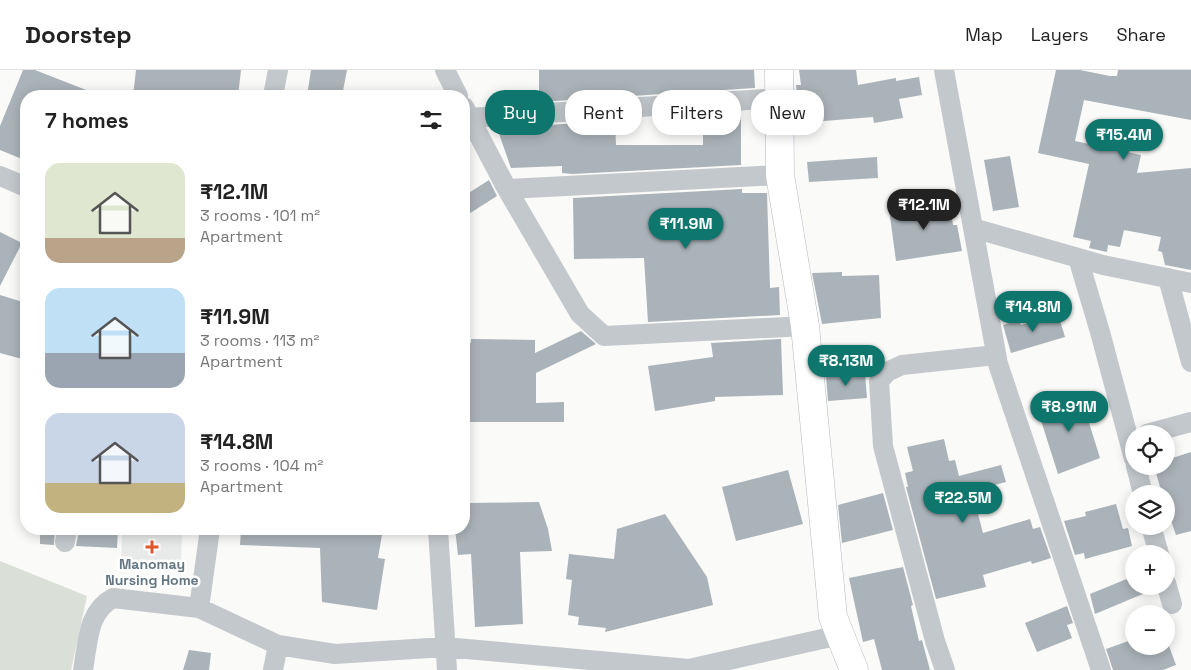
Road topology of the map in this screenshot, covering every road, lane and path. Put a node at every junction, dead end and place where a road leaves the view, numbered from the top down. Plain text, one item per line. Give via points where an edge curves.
1 (278, 70) edge
2 (445, 70) edge
3 (779, 70) edge
4 (944, 70) edge
5 (274, 90) edge
6 (455, 90) edge
7 (780, 90) edge
8 (751, 99) edge
9 (470, 112) edge
10 (470, 118) edge
11 (781, 135) edge
12 (780, 175) junction
13 (0, 176) edge
14 (20, 184) edge
15 (507, 189) junction
16 (973, 228) junction
17 (1078, 258) junction
18 (1168, 278) junction
19 (1191, 283) edge
20 (804, 326) junction
21 (996, 354) junction
22 (1191, 362) edge
23 (1191, 422) edge
24 (1132, 425) edge
25 (1175, 426) edge
26 (209, 535) edge
27 (438, 535) edge
28 (1169, 595) edge
29 (1172, 604) dead end
30 (199, 608) junction
31 (840, 636) junction
32 (278, 645) junction
33 (445, 647) junction
34 (83, 670) edge
35 (273, 670) edge
36 (447, 670) edge
37 (854, 670) edge
38 (945, 670) edge
39 (1101, 670) edge

1 - 5 street
2 - 6 street
3 - 7 main road
4 - 16 street
8 - 9 street
10 - 15 street
11 - 12 main road
12 - 15 street
12 - 20 main road
13 - 14 street
15 - 20 street via 580,314 604,336
16 - 17 street
16 - 21 street
17 - 18 street
17 - 24 street
18 - 19 street
18 - 22 street
20 - 31 main road via 833,617
21 - 38 street via 902,365 887,372 879,381 883,446
21 - 39 street
23 - 25 street
26 - 30 street
27 - 33 street
28 - 29 street
30 - 32 street
30 - 34 street via 113,598 97,610 92,620
31 - 33 street via 689,669
31 - 37 main road
32 - 33 street via 335,654
32 - 35 street
33 - 36 street

